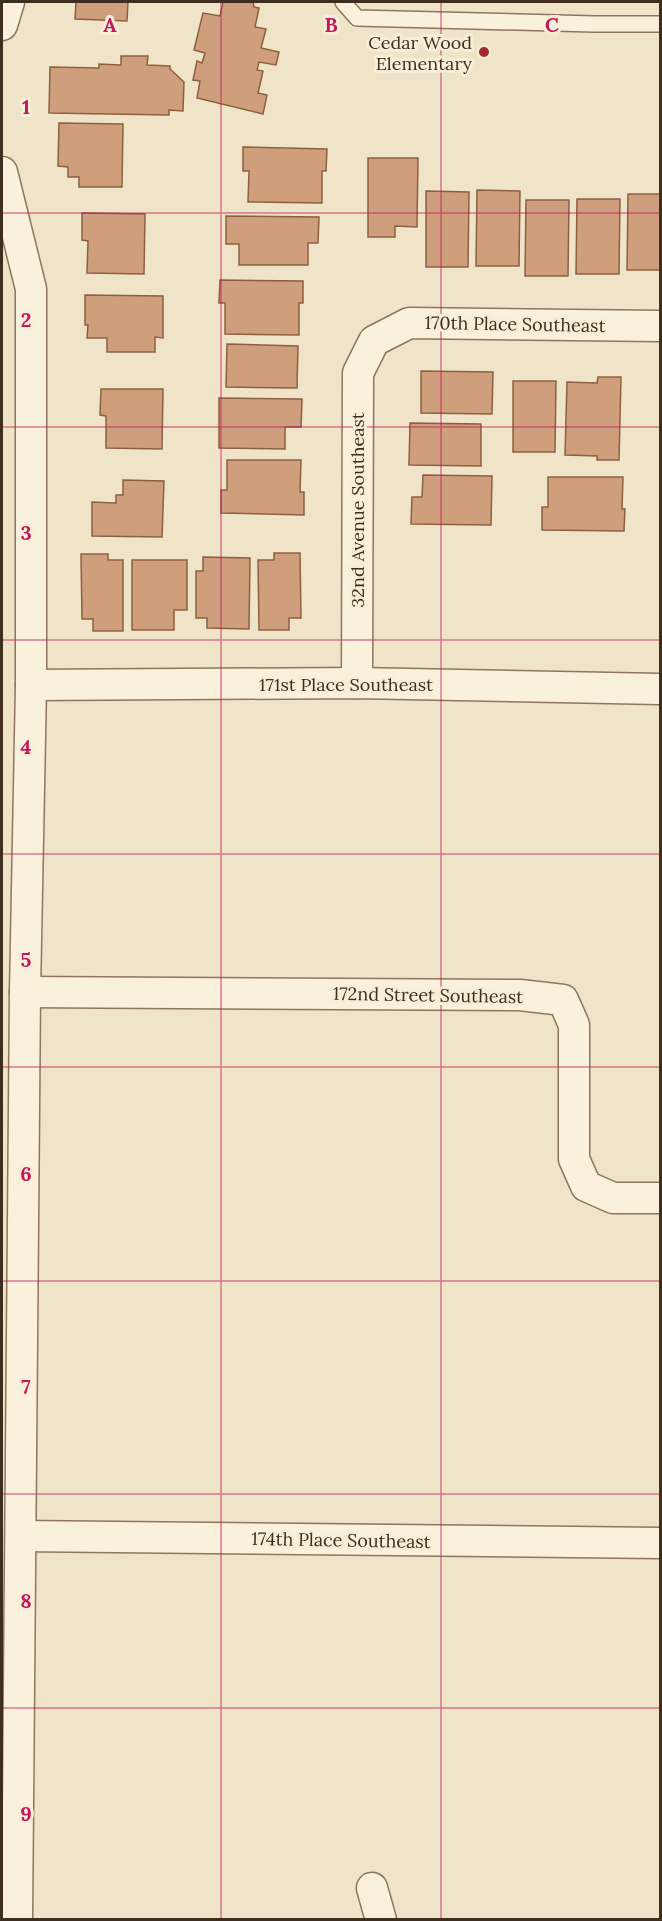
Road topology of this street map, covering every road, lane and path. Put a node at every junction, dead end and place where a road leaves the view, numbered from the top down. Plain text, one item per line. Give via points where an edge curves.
1 (9, 2) edge
2 (343, 2) edge
3 (660, 24) edge
4 (2, 25) edge
5 (2, 172) edge
6 (660, 326) edge
7 (374, 342) joint
8 (357, 683) junction
9 (31, 686) junction
10 (660, 689) edge
11 (25, 992) junction
12 (660, 1198) edge
13 (21, 1536) junction
14 (660, 1543) edge
15 (372, 1888) dead end
16 (16, 1920) edge
17 (381, 1920) edge

1 - 4 street
2 - 3 lane via 357,18
5 - 9 street via 31,289
6 - 7 street, 170th Place Southeast via 409,323
7 - 8 street, 32nd Avenue Southeast via 358,373
8 - 9 street, 171st Place Southeast
8 - 10 street, 171st Place Southeast
9 - 11 street
11 - 12 street, 172nd Street Southeast via 520,995 563,1000 574,1025 574,1159 586,1186 613,1198
11 - 13 street
13 - 14 street, 174th Place Southeast
13 - 16 street
15 - 17 street

